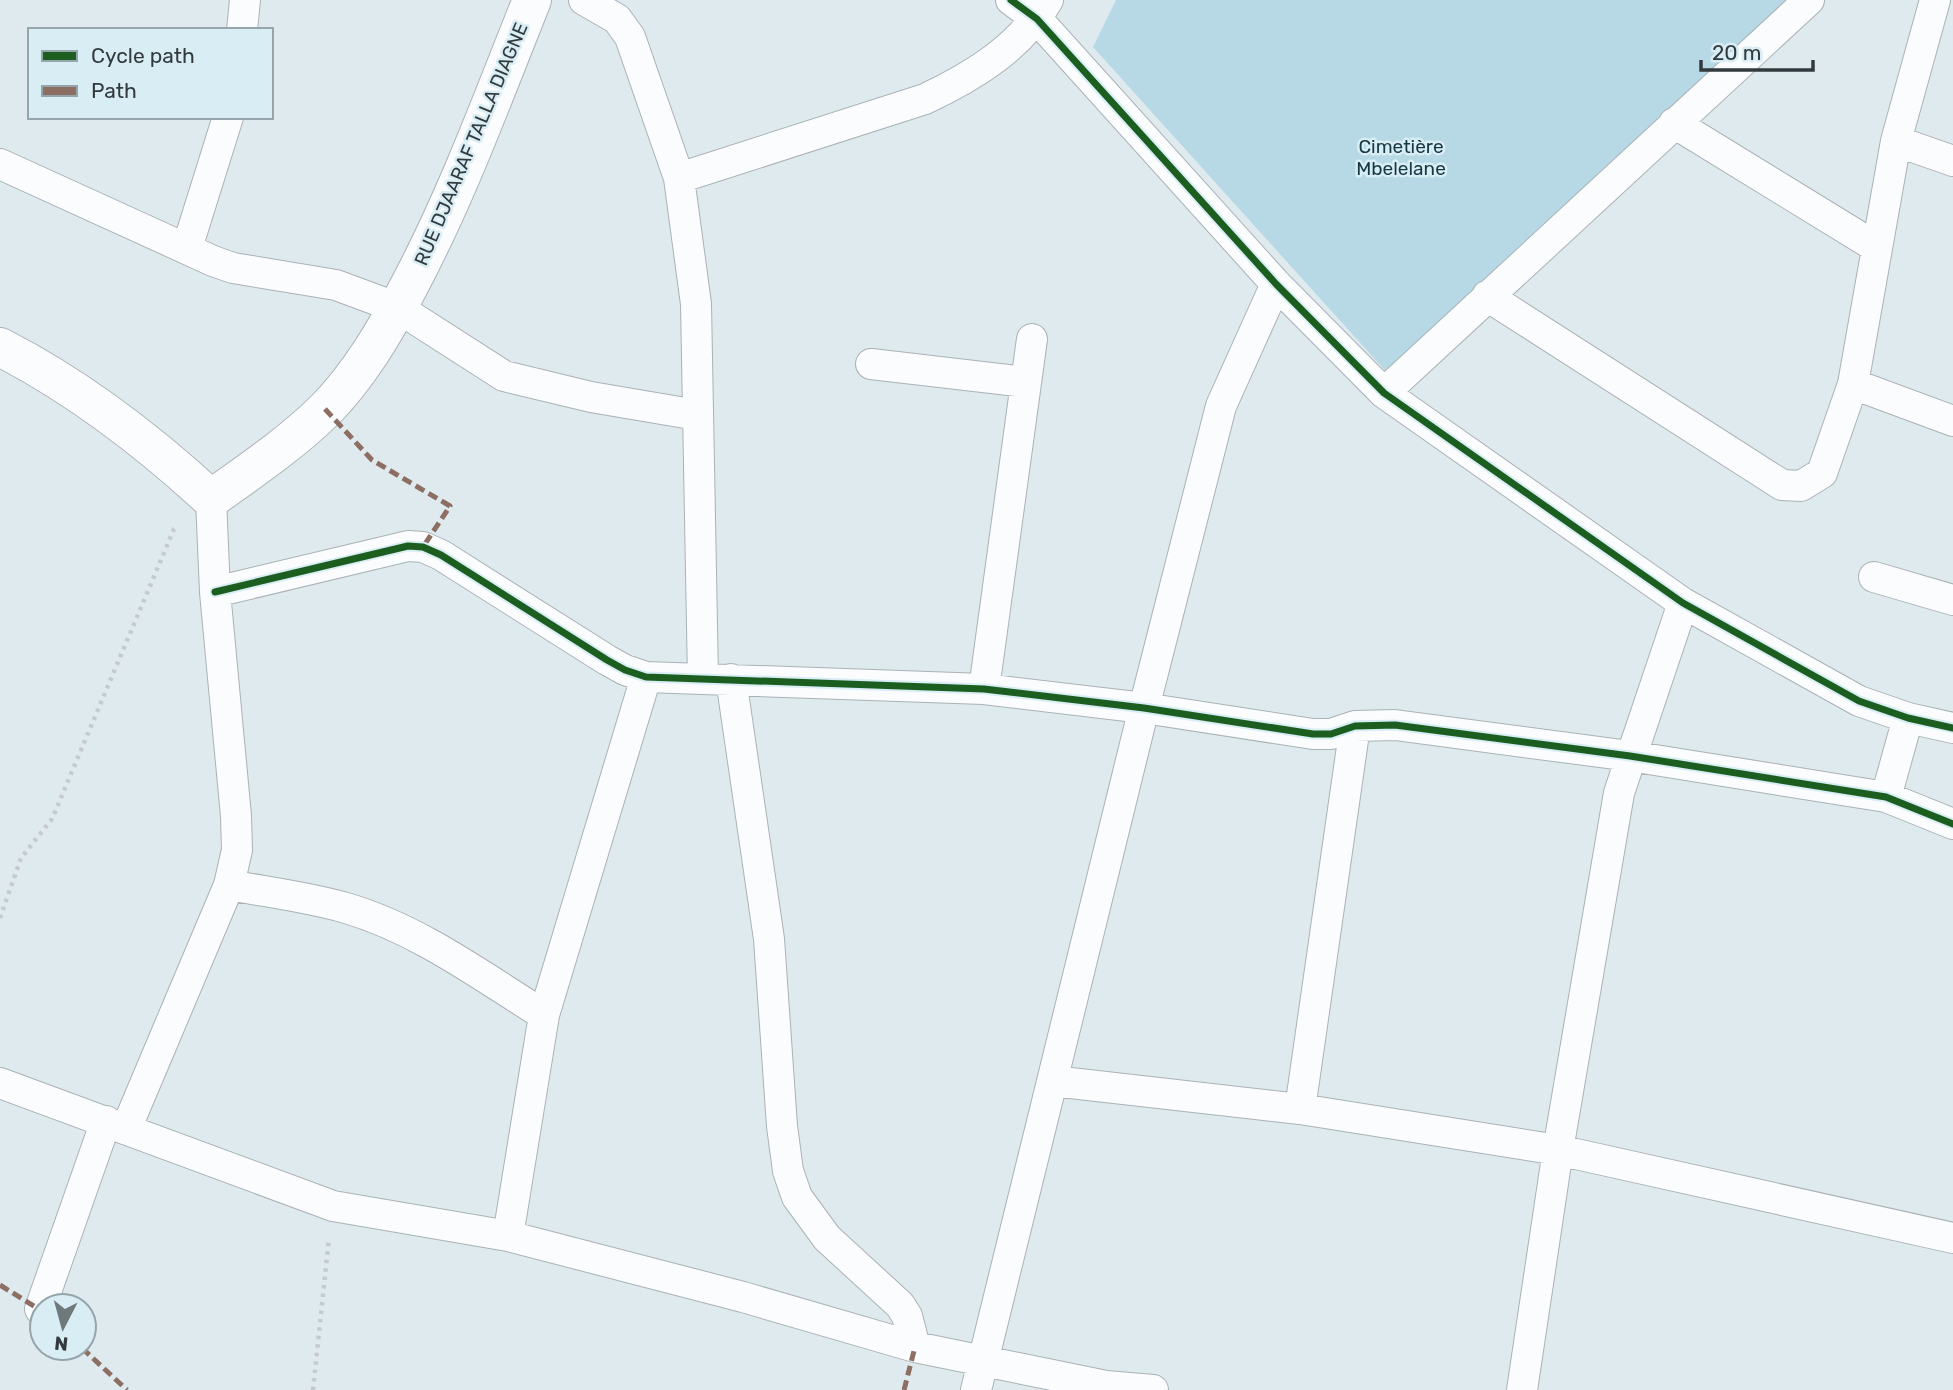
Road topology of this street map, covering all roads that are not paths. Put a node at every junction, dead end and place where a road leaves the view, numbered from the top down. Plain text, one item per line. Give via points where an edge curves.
1 (245, 0) edge
2 (532, 0) edge
3 (584, 0) edge
4 (1011, 0) edge
5 (1809, 0) edge
6 (1935, 0) edge
7 (1042, 10) edge
8 (242, 28) edge
9 (227, 119) edge
10 (1674, 123) junction
11 (1896, 141) junction
12 (1953, 161) edge
13 (0, 164) edge
14 (679, 178) junction
15 (1876, 247) junction
16 (187, 248) junction
17 (1276, 284) junction
18 (1487, 296) junction
19 (398, 307) junction
20 (1032, 340) dead end
21 (0, 347) edge
22 (871, 364) dead end
23 (1026, 382) junction
24 (1853, 384) junction
25 (1384, 393) junction
26 (697, 415) junction
27 (1953, 421) edge
28 (211, 499) junction
29 (1874, 577) dead end
30 (215, 592) junction
31 (1953, 600) edge
32 (1683, 603) junction
33 (646, 677) junction
34 (717, 679) junction
35 (984, 689) junction
36 (1144, 708) junction
37 (1908, 718) junction
38 (1355, 726) junction
39 (1953, 728) edge
40 (1630, 757) junction
41 (1886, 797) junction
42 (1953, 824) edge
43 (229, 885) junction
44 (544, 1015) junction
45 (1053, 1081) junction
46 (0, 1083) edge
47 (1300, 1109) junction
48 (116, 1125) junction
49 (1558, 1150) junction
50 (508, 1236) junction
51 (1953, 1238) edge
52 (47, 1292) edge
53 (915, 1347) junction
54 (984, 1361) junction
55 (976, 1390) edge
56 (1153, 1390) edge
57 (1522, 1390) edge

1 - 8 street
2 - 19 street, RUE DJAARAF TALLA DIAGNE via 438,232
3 - 14 street via 617,19 630,37
4 - 7 street
5 - 10 street
6 - 11 street
7 - 14 street via 1001,55 925,99
7 - 17 street
9 - 16 street
10 - 15 street
10 - 18 street
11 - 12 street
11 - 15 street
13 - 16 street
14 - 26 street via 696,304
15 - 24 street
16 - 19 street via 233,268 336,285
17 - 25 street
17 - 36 street via 1221,406
18 - 24 street via 1782,485 1801,486 1822,473
18 - 25 street
19 - 26 street via 504,376
19 - 28 street, RUE DJAARAF TALLA DIAGNE via 368,357 325,410 268,459
20 - 23 street
21 - 28 street via 88,398
22 - 23 street
23 - 35 street
24 - 27 street
25 - 32 street
26 - 34 street
28 - 30 street
29 - 31 street
30 - 33 street via 408,546 423,547 607,660
30 - 43 street via 236,816 237,850
32 - 37 street via 1859,701
32 - 40 street
33 - 34 street
33 - 44 street
34 - 35 street
34 - 53 street via 769,939 788,1171 797,1197 827,1238 900,1305
35 - 36 street
36 - 38 street via 1313,734
36 - 45 street
37 - 39 street
37 - 41 street
38 - 40 street via 1395,725
38 - 47 street
40 - 41 street
40 - 49 street via 1619,793
41 - 42 street
43 - 44 street via 344,907 386,922 433,945
43 - 48 street
44 - 50 street
45 - 47 street
45 - 54 street
46 - 48 street
47 - 49 street
48 - 50 street via 333,1206
48 - 52 street
49 - 51 street
49 - 57 street
50 - 53 street
53 - 54 street
54 - 55 street
54 - 56 street via 1106,1386

